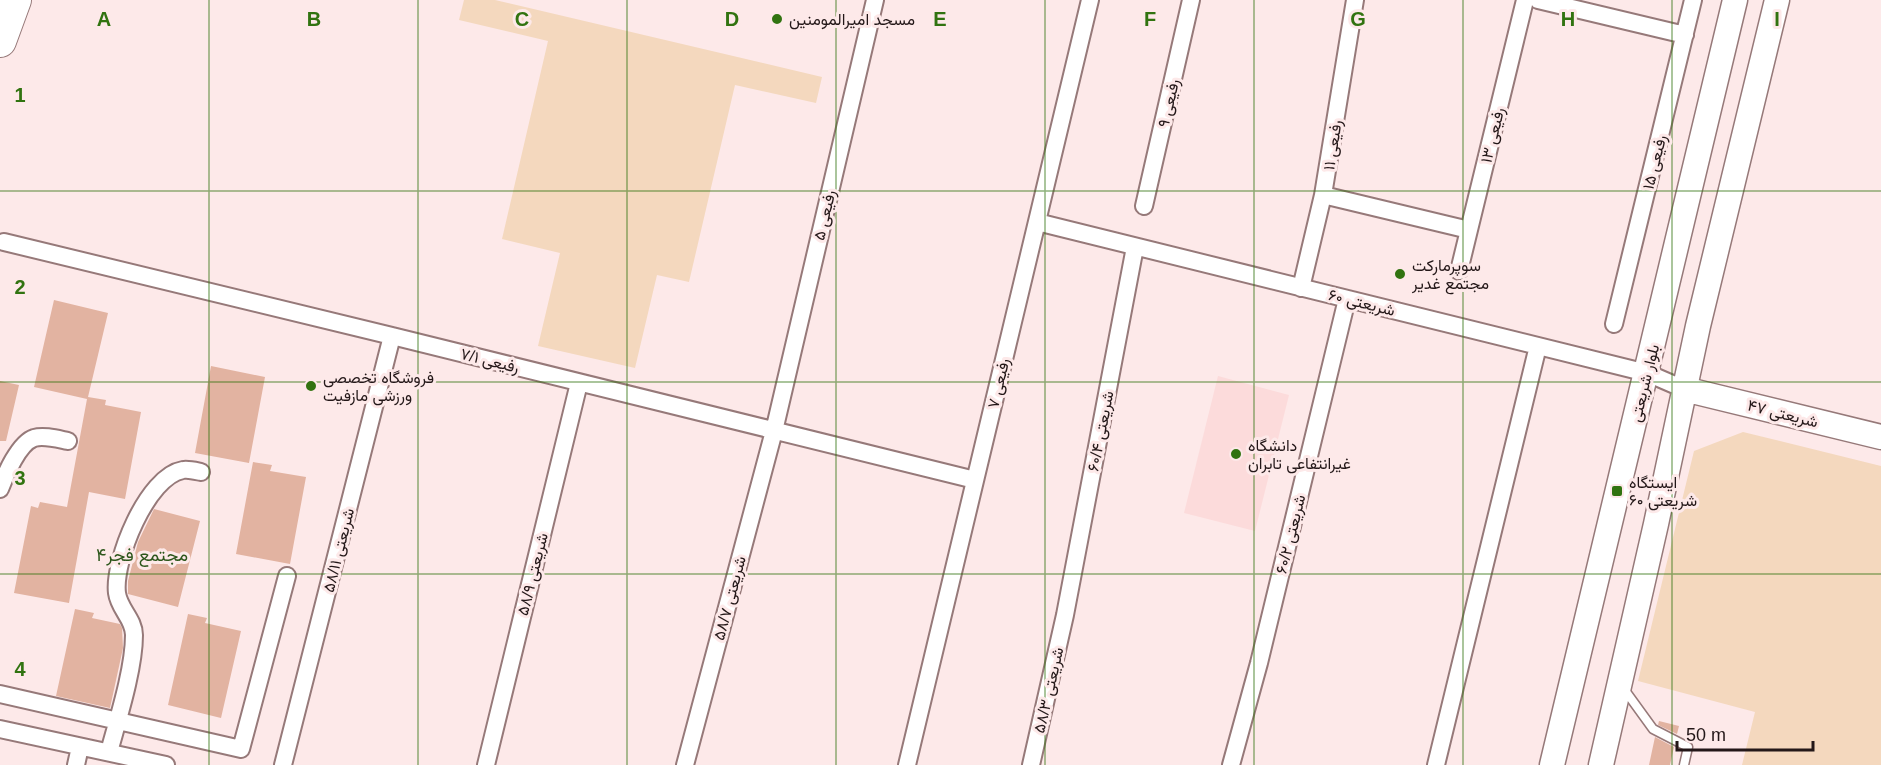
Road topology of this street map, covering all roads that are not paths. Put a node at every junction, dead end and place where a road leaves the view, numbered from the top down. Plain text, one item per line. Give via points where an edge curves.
1 (15, 0) edge
2 (875, 0) edge
3 (1090, 0) edge
4 (1191, 0) edge
5 (1355, 0) edge
6 (1525, 0) edge
7 (1538, 0) edge
8 (1693, 0) edge
9 (1735, 0) edge
10 (1777, 0) edge
11 (1685, 35) junction
12 (0, 41) edge
13 (1323, 195) junction
14 (1144, 206) dead end
15 (1037, 222) junction
16 (1469, 230) junction
17 (4, 242) dead end
18 (1135, 247) junction
19 (1459, 271) dead end
20 (1301, 288) junction
21 (1347, 299) junction
22 (1614, 324) dead end
23 (392, 336) junction
24 (1538, 346) junction
25 (1647, 374) junction
26 (579, 383) junction
27 (1684, 389) junction
28 (774, 431) junction
29 (1881, 437) edge
30 (68, 441) dead end
31 (201, 472) dead end
32 (975, 480) junction
33 (0, 489) edge
34 (287, 576) dead end
35 (1065, 615) joint
36 (1619, 683) junction
37 (0, 694) edge
38 (117, 721) junction
39 (0, 729) edge
40 (80, 747) junction
41 (109, 752) junction
42 (76, 765) edge
43 (166, 765) edge
44 (283, 765) edge
45 (486, 765) edge
46 (685, 765) edge
47 (907, 765) edge
48 (1031, 765) edge
49 (1231, 765) edge
50 (1436, 765) edge
51 (1552, 765) edge
52 (1601, 765) edge
53 (1684, 765) edge

1 - 12 highway
2 - 28 street, رفیعی ۵
3 - 15 street, رفیعی ۷
4 - 14 street, رفیعی ۹
5 - 13 street, رفیعی ۱۱
6 - 16 street, رفیعی ۱۳
7 - 11 street
8 - 11 street, رفیعی ۱۵
9 - 25 main road, بلوار شریعتی
10 - 27 main road
11 - 22 street, رفیعی ۱۵
13 - 16 street
13 - 20 street, رفیعی ۱۱
15 - 18 street, شریعتی ۶۰
15 - 32 street, رفیعی ۷
16 - 19 street, رفیعی ۱۳
17 - 23 street, رفیعی ۷/۱
18 - 20 street, شریعتی ۶۰
18 - 35 street, شریعتی ۶۰/۴
20 - 21 street, شریعتی ۶۰
21 - 24 street, شریعتی ۶۰
21 - 49 street, شریعتی ۶۰/۲
23 - 26 street, رفیعی ۷/۱
23 - 44 street, شریعتی ۵۸/۱۱
24 - 25 street, شریعتی ۶۰
24 - 50 street
25 - 27 street, شریعتی ۶۰
25 - 51 main road, بلوار شریعتی
26 - 28 street, رفیعی ۷/۱
26 - 45 street, شریعتی ۵۸/۹
27 - 29 main road, شریعتی ۴۷
27 - 36 main road
28 - 32 street, رفیعی ۷/۱
28 - 46 street, شریعتی ۵۸/۷
30 - 33 street via 34,438 20,450
31 - 38 street via 182,470 158,484 138,514 125,545 117,594 134,635
32 - 47 street, رفیعی ۷
34 - 38 street via 241,749
35 - 48 street, شریعتی ۵۸/۳
36 - 52 main road
36 - 53 lane via 1653,729 1688,747
37 - 38 street
38 - 41 street
39 - 40 street
40 - 41 street
40 - 42 street
41 - 43 street

